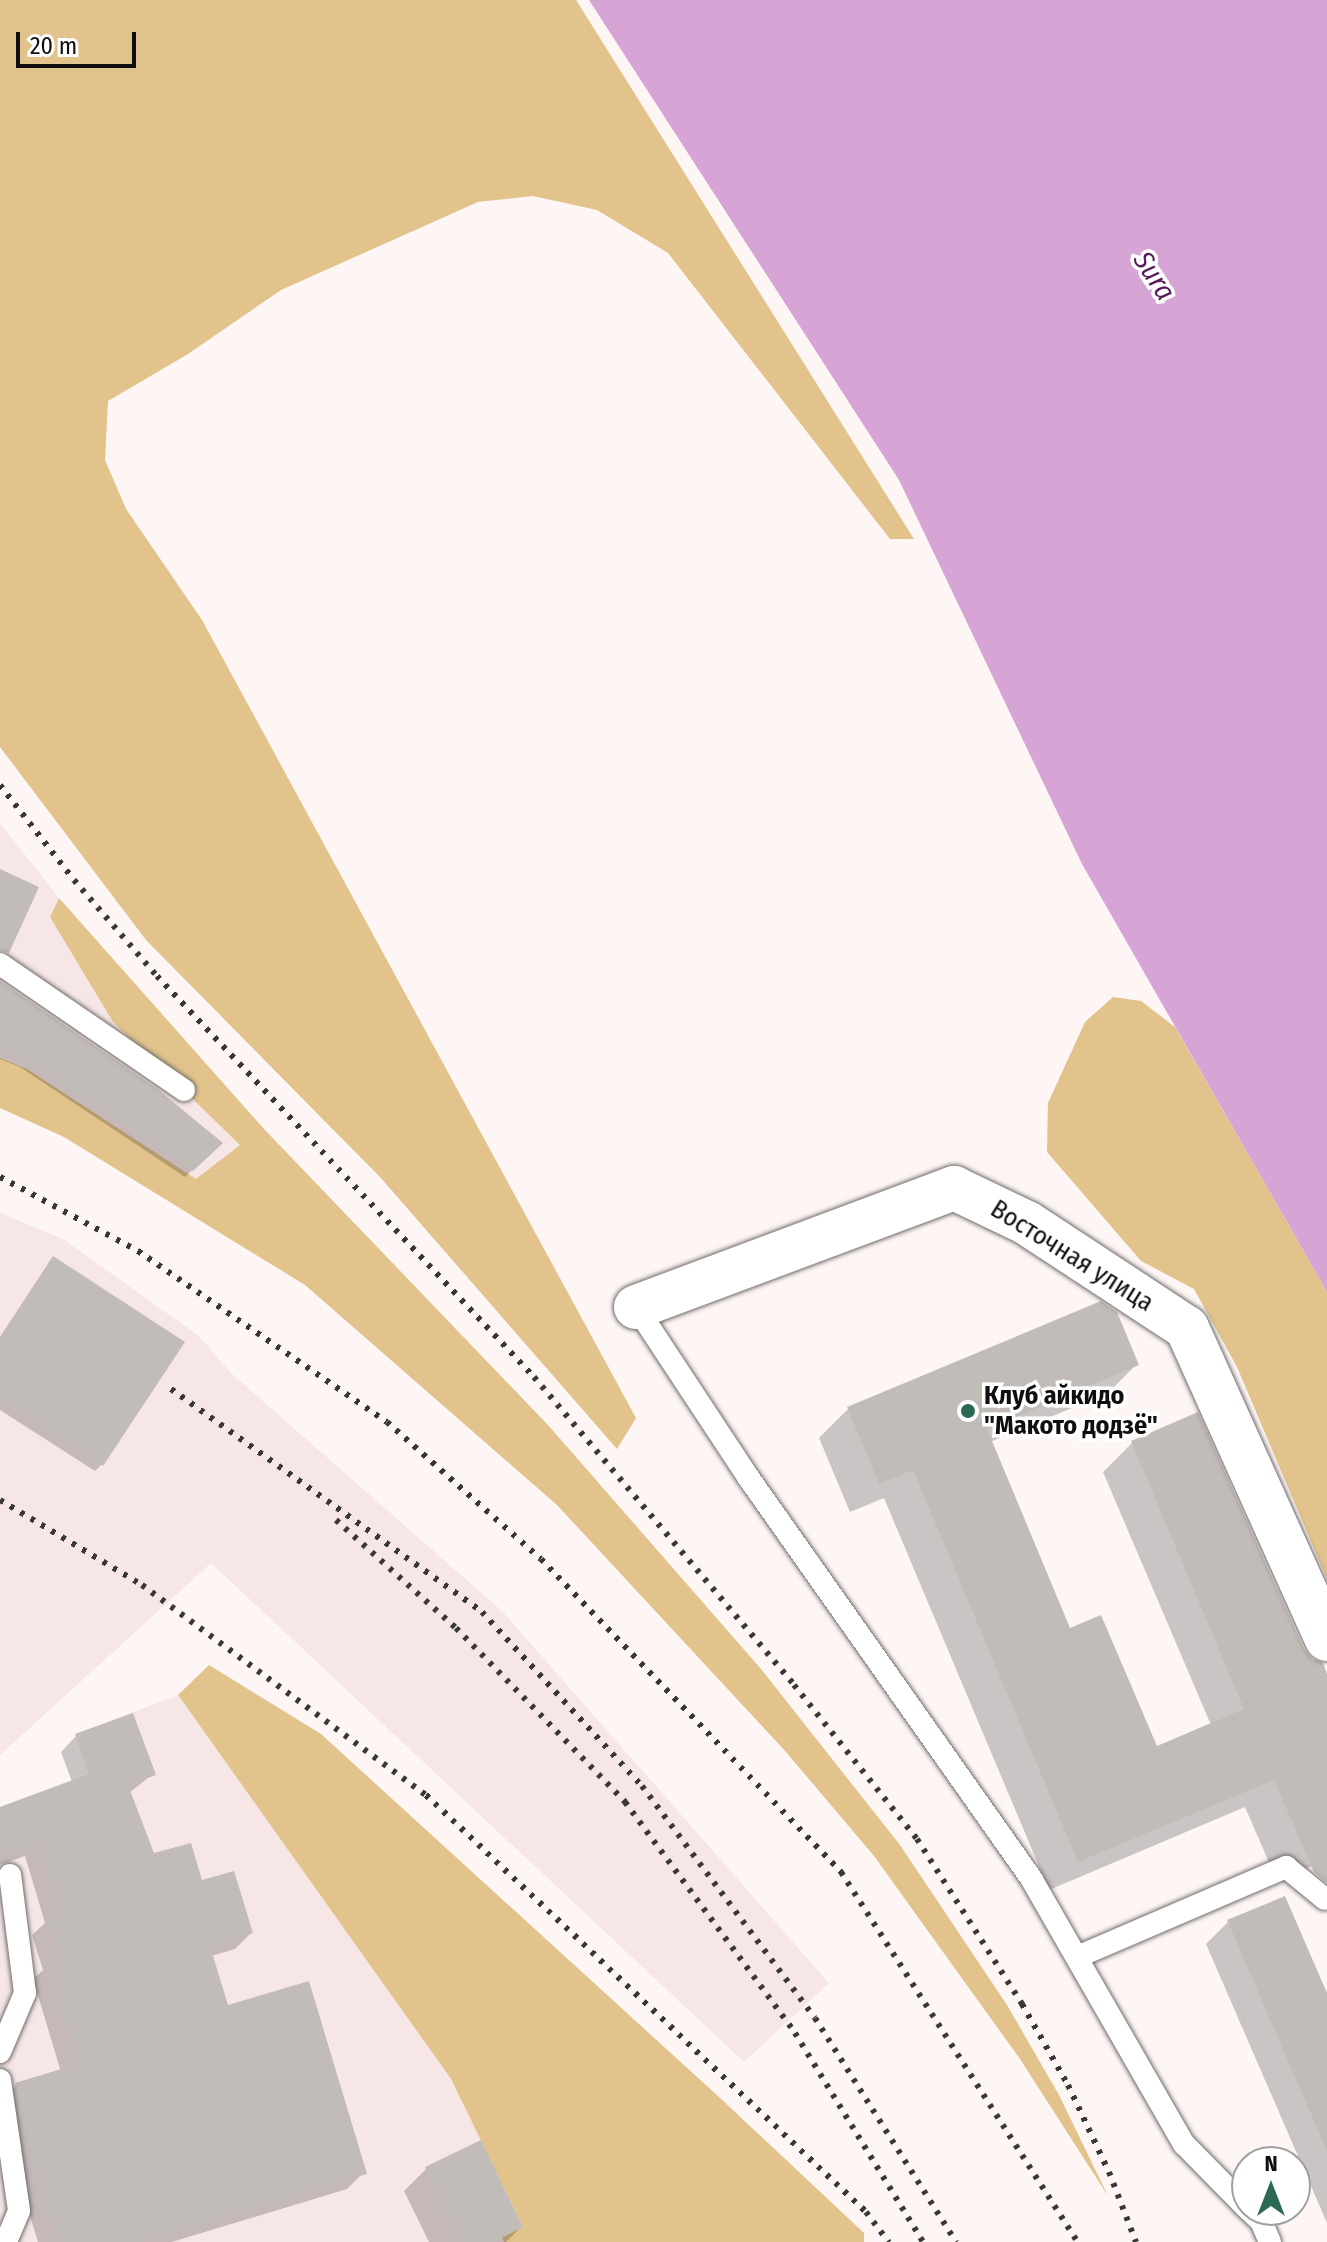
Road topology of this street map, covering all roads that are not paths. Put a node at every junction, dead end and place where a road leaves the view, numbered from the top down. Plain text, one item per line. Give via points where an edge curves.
1 (0, 964) edge
2 (184, 1090) dead end
3 (636, 1307) joint
4 (1327, 1639) edge
5 (10, 1875) dead end
6 (1326, 1900) edge
7 (1077, 1957) junction
8 (0, 2052) edge
9 (0, 2080) edge
10 (1231, 2192) edge
11 (6, 2242) edge

1 - 2 lane
3 - 4 street, Восточная улица via 954,1188 1027,1223 1187,1328
3 - 7 lane via 748,1477 1032,1880
5 - 8 lane via 25,1993
6 - 7 lane via 1286,1867
7 - 10 lane via 1184,2144
9 - 11 lane via 19,2211

